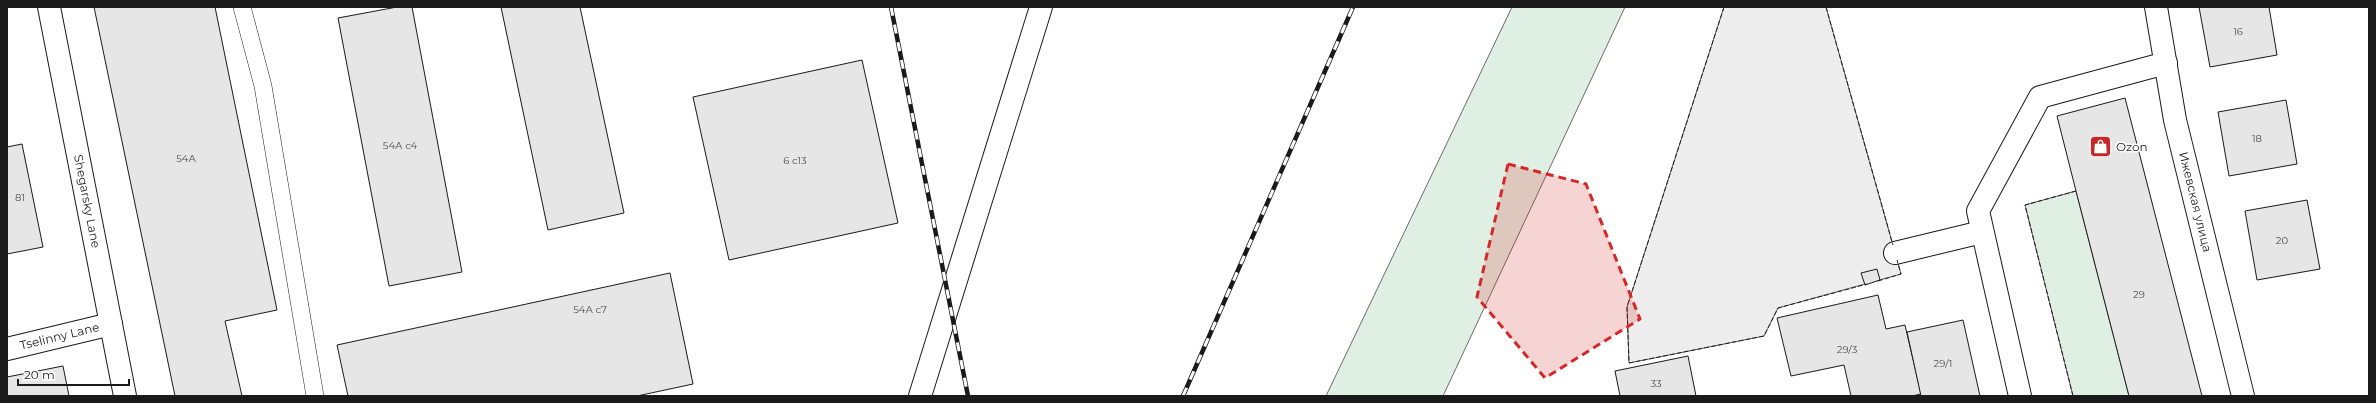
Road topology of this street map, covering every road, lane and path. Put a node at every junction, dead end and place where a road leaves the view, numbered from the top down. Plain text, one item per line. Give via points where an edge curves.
1 (49, 7) edge
2 (242, 7) edge
3 (1042, 7) edge
4 (2156, 7) edge
5 (2166, 63) junction
6 (1982, 232) junction
7 (1895, 253) dead end
8 (111, 324) junction
9 (7, 349) edge
10 (125, 396) edge
11 (315, 396) edge
12 (920, 396) edge
13 (2020, 396) edge
14 (2243, 396) edge

1 - 8 street, Shegarsky Lane
2 - 11 lane via 263,86
3 - 12 street
4 - 5 street, Ижевская улица
5 - 6 street via 2040,97 1978,211
5 - 14 street, Ижевская улица via 2175,120
6 - 7 street
6 - 13 street
8 - 9 street, Tselinny Lane
8 - 10 street, Shegarsky Lane

